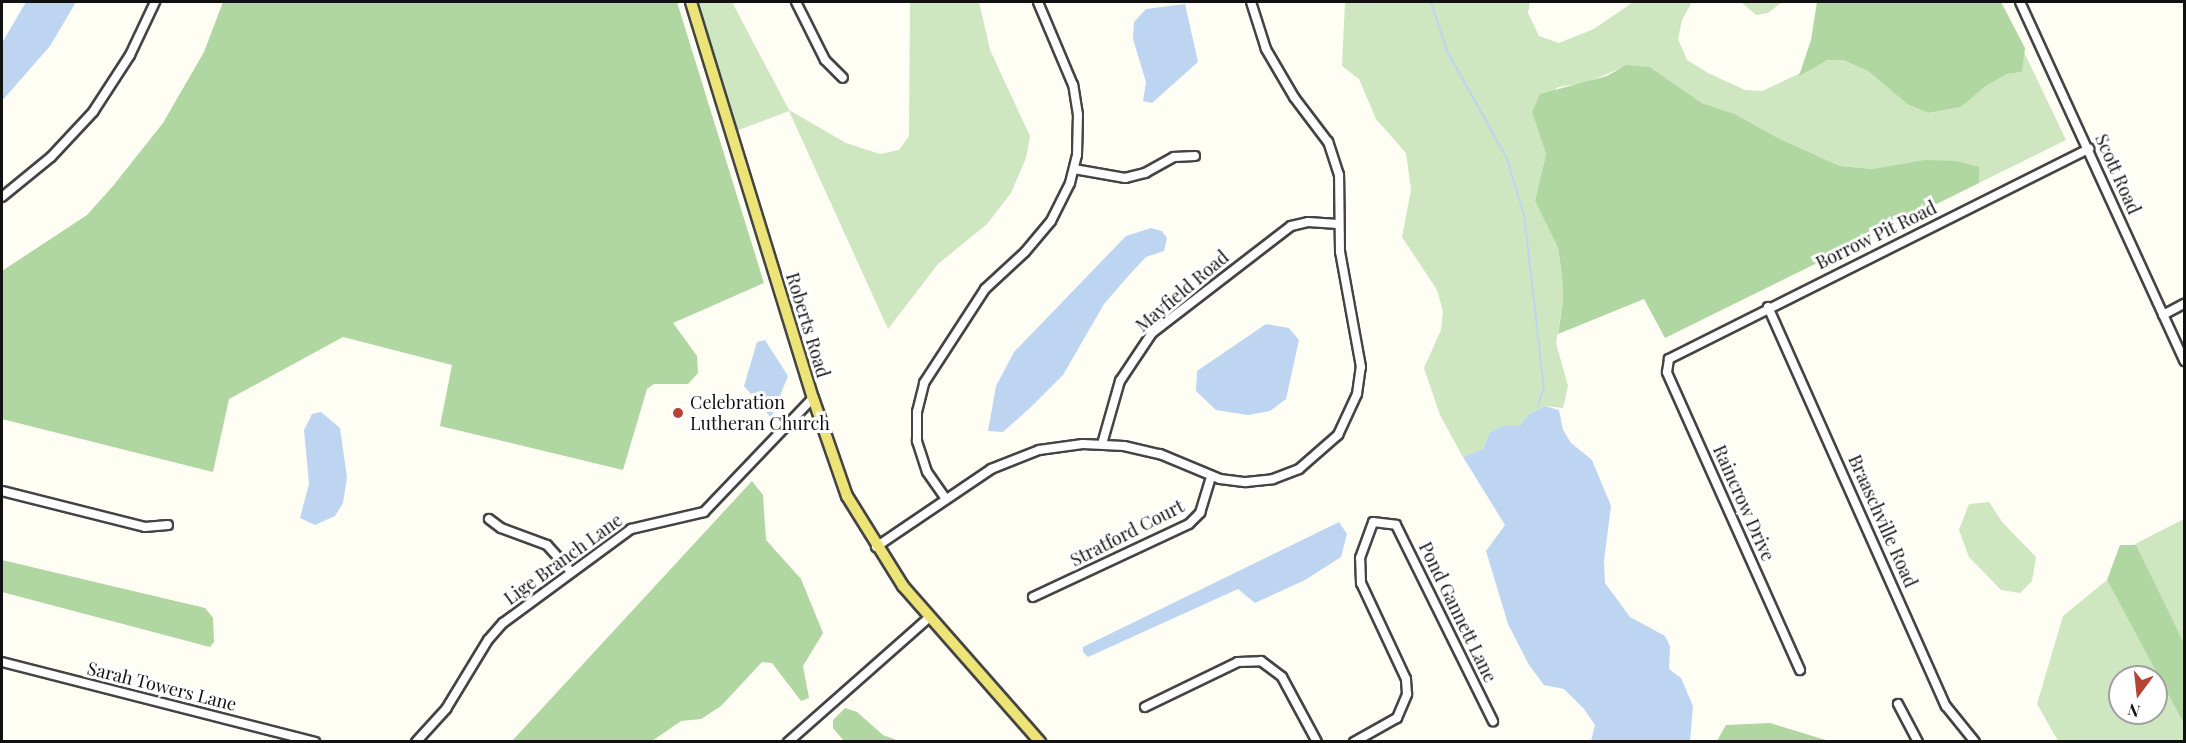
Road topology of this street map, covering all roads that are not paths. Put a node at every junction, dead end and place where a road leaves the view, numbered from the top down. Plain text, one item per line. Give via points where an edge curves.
1 (155, 2) edge
2 (691, 2) edge
3 (796, 2) edge
4 (1038, 2) edge
5 (1251, 2) edge
6 (2020, 2) edge
7 (843, 78) dead end
8 (2089, 149) junction
9 (1195, 156) dead end
10 (1074, 169) junction
11 (2, 197) edge
12 (1338, 224) junction
13 (2184, 304) edge
14 (1768, 307) junction
15 (2163, 315) junction
16 (1678, 352) joint
17 (2184, 362) edge
18 (813, 398) junction
19 (1102, 444) junction
20 (1211, 476) junction
21 (2, 491) edge
22 (946, 499) junction
23 (489, 519) dead end
24 (168, 525) dead end
25 (876, 547) junction
26 (571, 572) junction
27 (1032, 597) dead end
28 (930, 617) junction
29 (2, 662) edge
30 (1800, 670) dead end
31 (1898, 704) dead end
32 (1144, 706) dead end
33 (1494, 721) dead end
34 (315, 741) edge
35 (416, 741) edge
36 (788, 741) edge
37 (1040, 741) edge
38 (1317, 741) edge
39 (1354, 741) edge
40 (1918, 741) edge
41 (1975, 741) edge

1 - 11 street via 130,55 93,112 51,157
2 - 18 main road, Roberts Road
3 - 7 street via 825,60
4 - 10 street via 1075,94 1079,133
5 - 12 street via 1266,49 1334,154 1339,182
6 - 8 street, Scott Road
8 - 14 street, Borrow Pit Road
8 - 15 street, Scott Road
9 - 10 street via 1174,157 1145,173 1125,178
10 - 22 street via 1051,220 1031,246 985,289 924,383 917,412 917,441 927,472
12 - 19 street, Mayfield Road via 1308,222 1291,226 1152,333 1120,381
12 - 20 street via 1344,279 1360,352 1360,381 1351,413 1330,445 1293,472 1253,482
13 - 15 street
14 - 16 street, Borrow Pit Road
14 - 41 street, Braaschville Road via 1946,706
15 - 17 street, Scott Road
16 - 30 street, Raincrow Drive via 1669,359 1667,372
18 - 25 main road, Roberts Road via 843,487
18 - 26 street, Lige Branch Lane via 704,512 640,525
19 - 20 street via 1160,454
19 - 22 street via 1059,446 1029,453 991,469
20 - 27 street, Stratford Court via 1200,513 1189,525
21 - 24 street via 145,527
22 - 25 street
23 - 26 street via 501,528 547,545
25 - 28 main road, Roberts Road
26 - 35 street, Lige Branch Lane via 492,634 457,694
28 - 36 street
28 - 37 main road, Roberts Road
29 - 34 street, Sarah Towers Lane
31 - 40 street
32 - 38 street via 1238,662 1261,661 1282,677
33 - 39 street, Pond Gannett Lane via 1396,525 1373,522 1363,545 1359,572 1364,593 1406,680 1407,694 1397,718

